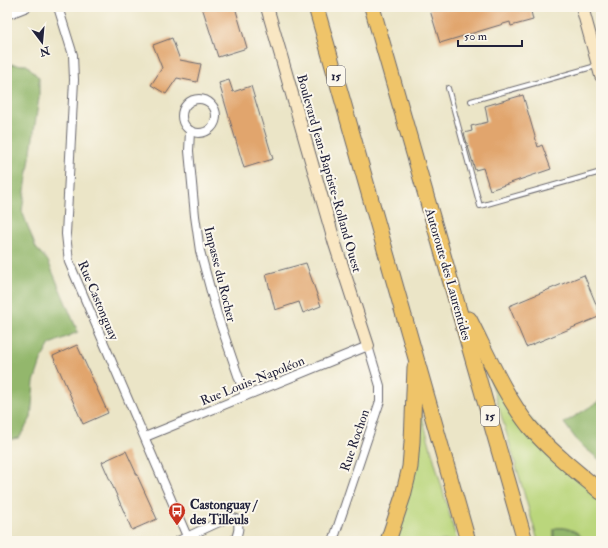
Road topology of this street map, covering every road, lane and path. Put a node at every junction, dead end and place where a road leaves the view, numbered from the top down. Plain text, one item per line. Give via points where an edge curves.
1 (27, 7) edge
2 (58, 7) edge
3 (267, 7) edge
4 (316, 7) edge
5 (372, 7) edge
6 (582, 7) edge
7 (7, 15) edge
8 (600, 70) edge
9 (448, 88) dead end
10 (471, 101) dead end
11 (190, 131) junction
12 (601, 172) edge
13 (454, 290) junction
14 (368, 346) junction
15 (416, 354) junction
16 (245, 396) junction
17 (145, 437) junction
18 (601, 492) edge
19 (188, 539) edge
20 (178, 541) edge
21 (235, 541) edge
22 (333, 541) edge
23 (388, 541) edge
24 (468, 541) edge
25 (525, 541) edge

1 - 7 street
2 - 17 street, Rue Castonguay via 73,55 66,234 69,262
3 - 14 street, Boulevard Jean-Baptiste-Rolland Ouest via 335,244
4 - 15 highway, 15
5 - 13 highway, Autoroute des Laurentides / 15
6 - 8 street
8 - 10 lane
9 - 12 lane via 480,206
11 - 11 street, Impasse du Rocher via 183,122 183,111 190,102 200,99 206,101 216,113 214,124 206,132
11 - 16 street, Impasse du Rocher via 189,151 200,251 217,314
13 - 18 highway via 501,382 523,418 550,448
13 - 25 highway, Autoroute des Laurentides / 15
14 - 16 street, Rue Louis-Napoléon
14 - 22 street, Rue Rochon via 380,386 380,401
15 - 23 highway via 410,467
15 - 24 highway, 15
16 - 17 street, Rue Louis-Napoléon
17 - 19 street, Rue Castonguay
19 - 20 street
19 - 21 street via 230,517 237,519 239,526

